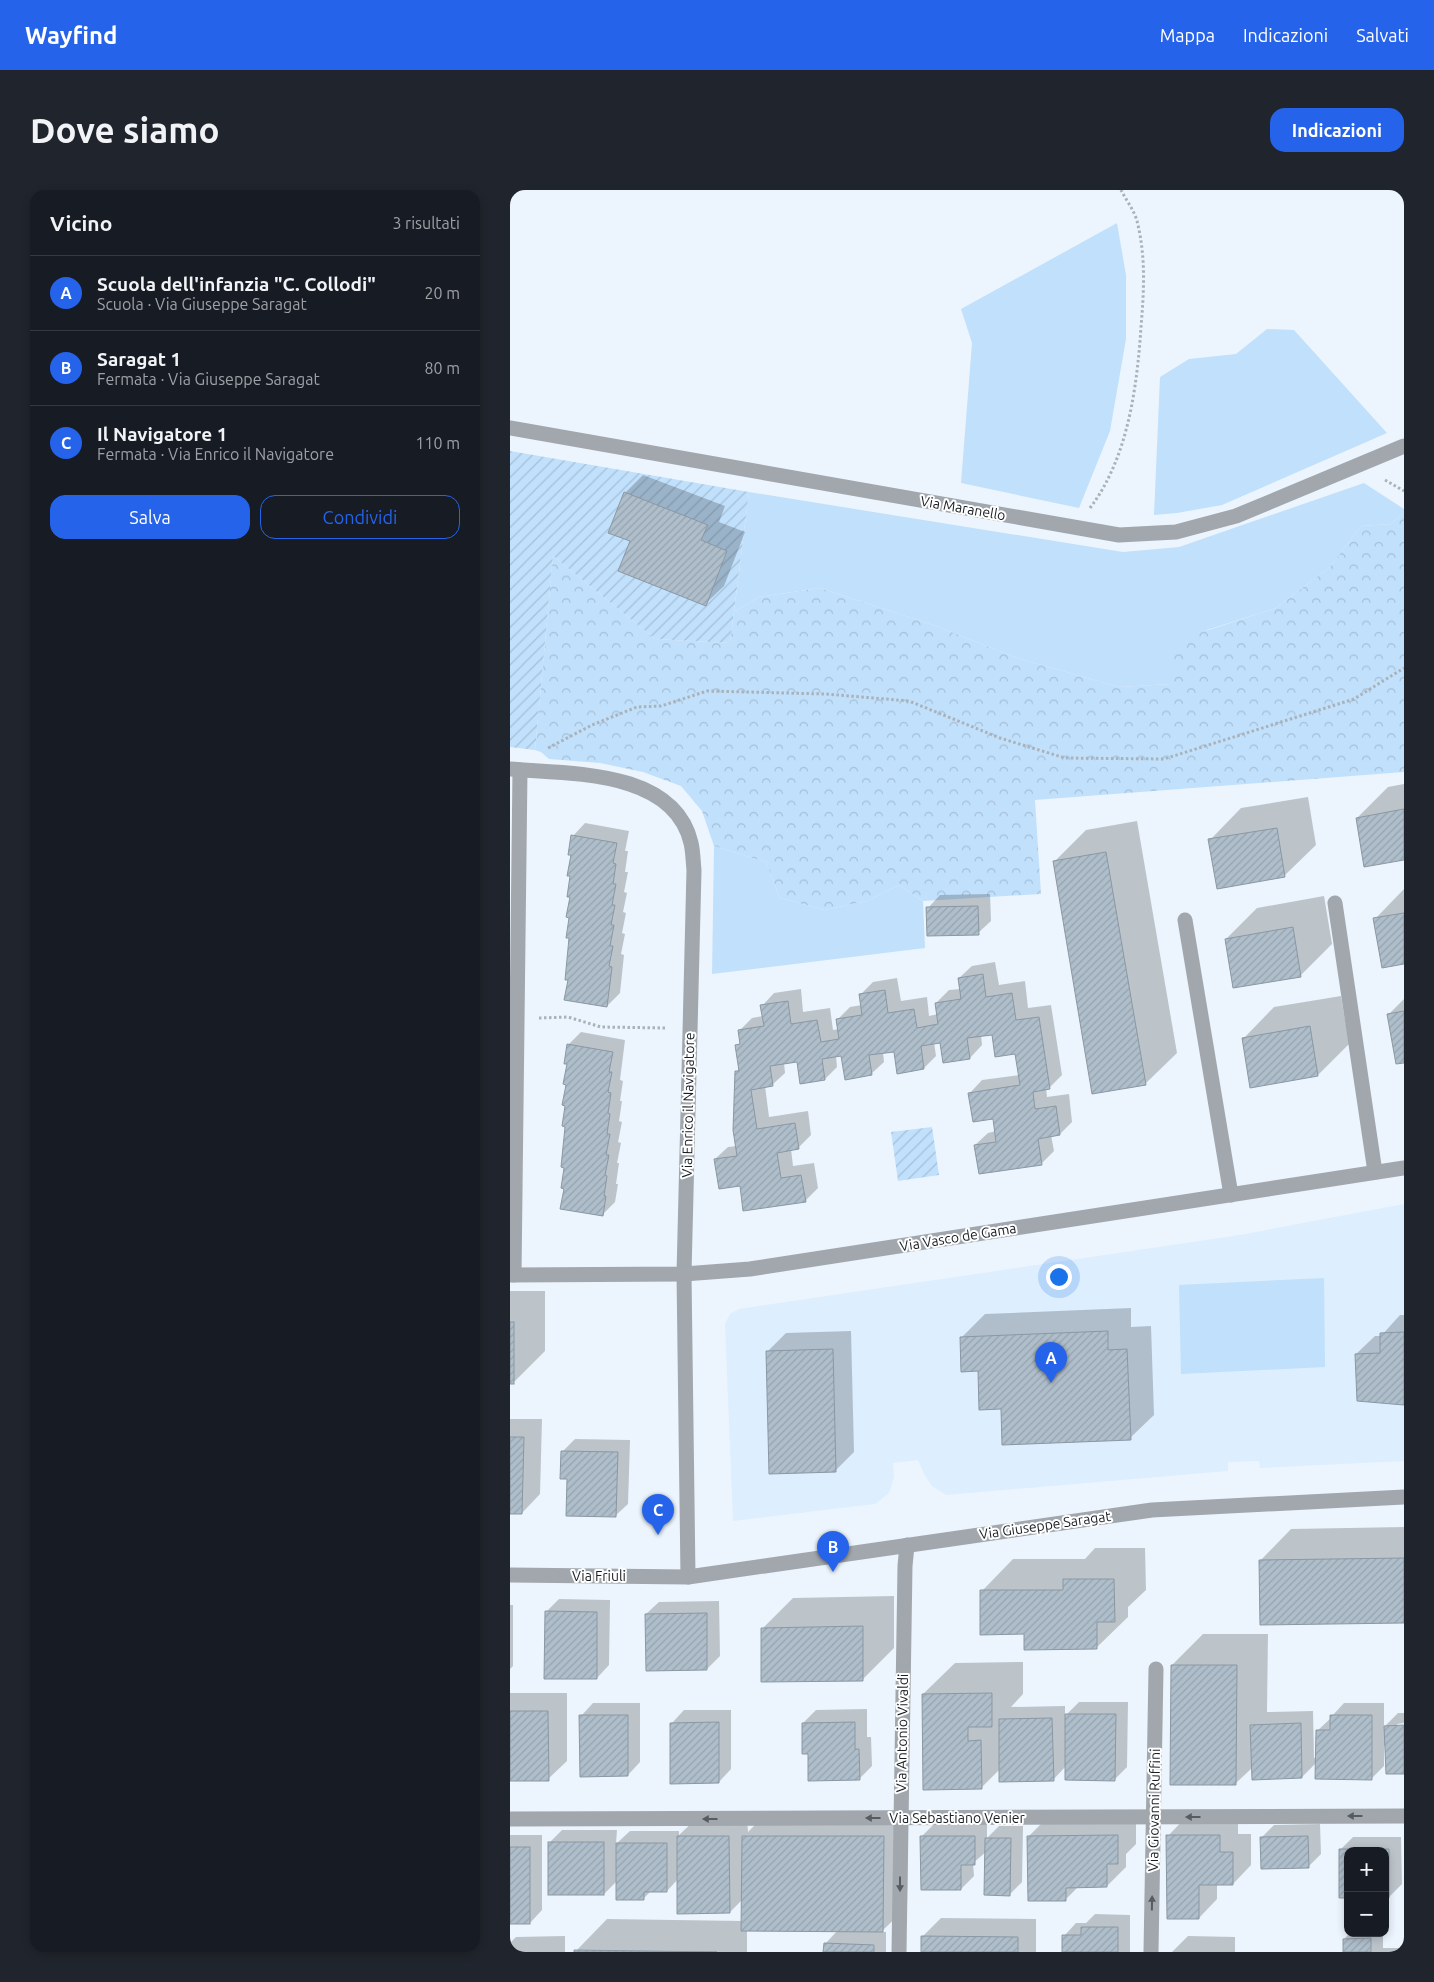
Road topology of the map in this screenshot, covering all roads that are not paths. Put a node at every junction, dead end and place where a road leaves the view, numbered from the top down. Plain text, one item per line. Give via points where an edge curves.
1 (510, 428) edge
2 (1404, 446) edge
3 (515, 770) edge
4 (1335, 903) dead end
5 (1185, 920) dead end
6 (1404, 1168) edge
7 (1375, 1172) junction
8 (1231, 1195) junction
9 (684, 1274) junction
10 (512, 1275) edge
11 (1404, 1497) edge
12 (907, 1545) junction
13 (510, 1575) edge
14 (688, 1577) junction
15 (1156, 1669) dead end
16 (1404, 1816) edge
17 (1154, 1817) junction
18 (900, 1818) junction
19 (510, 1819) edge
20 (899, 1952) edge
21 (1151, 1952) edge

1 - 2 street, Via Maranello via 1119,535 1176,532 1236,516
3 - 9 street, Via Enrico il Navigatore via 607,778 638,785 664,801 681,820 691,842 694,870
3 - 10 street via 518,1018
4 - 7 street
5 - 8 street
6 - 7 street, Via Vasco de Gama
7 - 8 street, Via Vasco de Gama
8 - 9 street, Via Vasco de Gama via 750,1269
9 - 10 street, Via Vasco de Gama
9 - 14 street, Via Enrico il Navigatore
11 - 12 street, Via Giuseppe Saragat via 1152,1510
12 - 14 street, Via Giuseppe Saragat
12 - 18 street, Via Antonio Vivaldi
13 - 14 street, Via Friuli
15 - 17 street, Via Giovanni Ruffini
16 -> 17 street, Via Sebastiano Venier
17 - 18 street, Via Sebastiano Venier
21 -> 17 street, Via Giovanni Ruffini
18 -> 19 street, Via Sebastiano Venier
18 -> 20 street, Via Antonio Vivaldi

